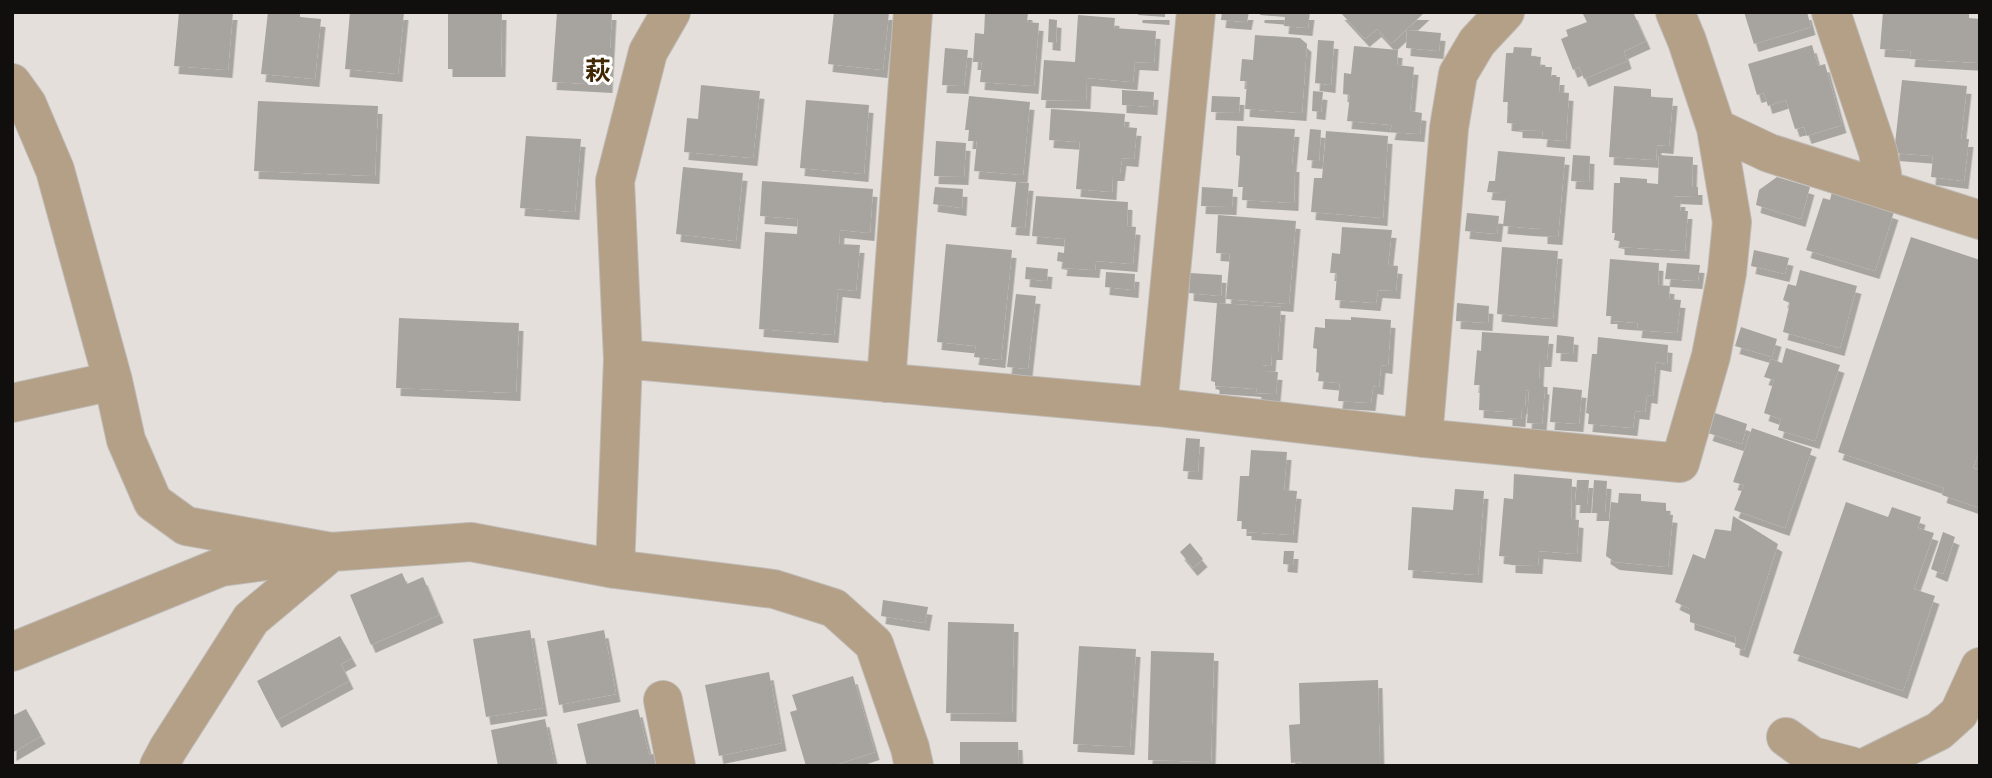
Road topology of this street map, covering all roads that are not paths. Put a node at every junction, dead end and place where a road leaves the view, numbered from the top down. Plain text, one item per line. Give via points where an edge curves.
1 (671, 12) edge
2 (913, 12) edge
3 (1196, 12) edge
4 (1505, 12) edge
5 (1675, 12) edge
6 (1831, 12) edge
7 (12, 83) edge
8 (1716, 128) junction
9 (1881, 188) junction
10 (1980, 220) edge
11 (623, 359) junction
12 (113, 381) junction
13 (886, 383) junction
14 (12, 402) edge
15 (1158, 407) junction
16 (1423, 438) junction
17 (331, 552) junction
18 (615, 569) junction
19 (12, 652) edge
20 (1980, 667) edge
21 (663, 700) dead end
22 (1786, 737) dead end
23 (159, 766) edge
24 (677, 766) edge
25 (914, 766) edge
26 (1851, 766) edge
27 (1868, 766) edge

1 - 11 street via 648,52 615,181
2 - 13 street
3 - 15 street
4 - 16 street via 1477,42 1458,74 1448,128
5 - 8 street
6 - 9 street via 1878,152
7 - 12 street via 27,103 55,170
8 - 9 street via 1769,153
8 - 16 street via 1732,222 1728,260 1711,356 1680,463
9 - 10 street
11 - 13 street
11 - 18 street
12 - 14 street
12 - 17 street via 125,440 153,502 187,526
13 - 15 street
15 - 16 street
17 - 18 street via 471,542
17 - 19 street via 221,567
17 - 23 street via 251,618
18 - 25 street via 774,589 834,608 874,644
20 - 27 street via 1959,713 1939,731
21 - 24 street
22 - 26 street via 1812,755

